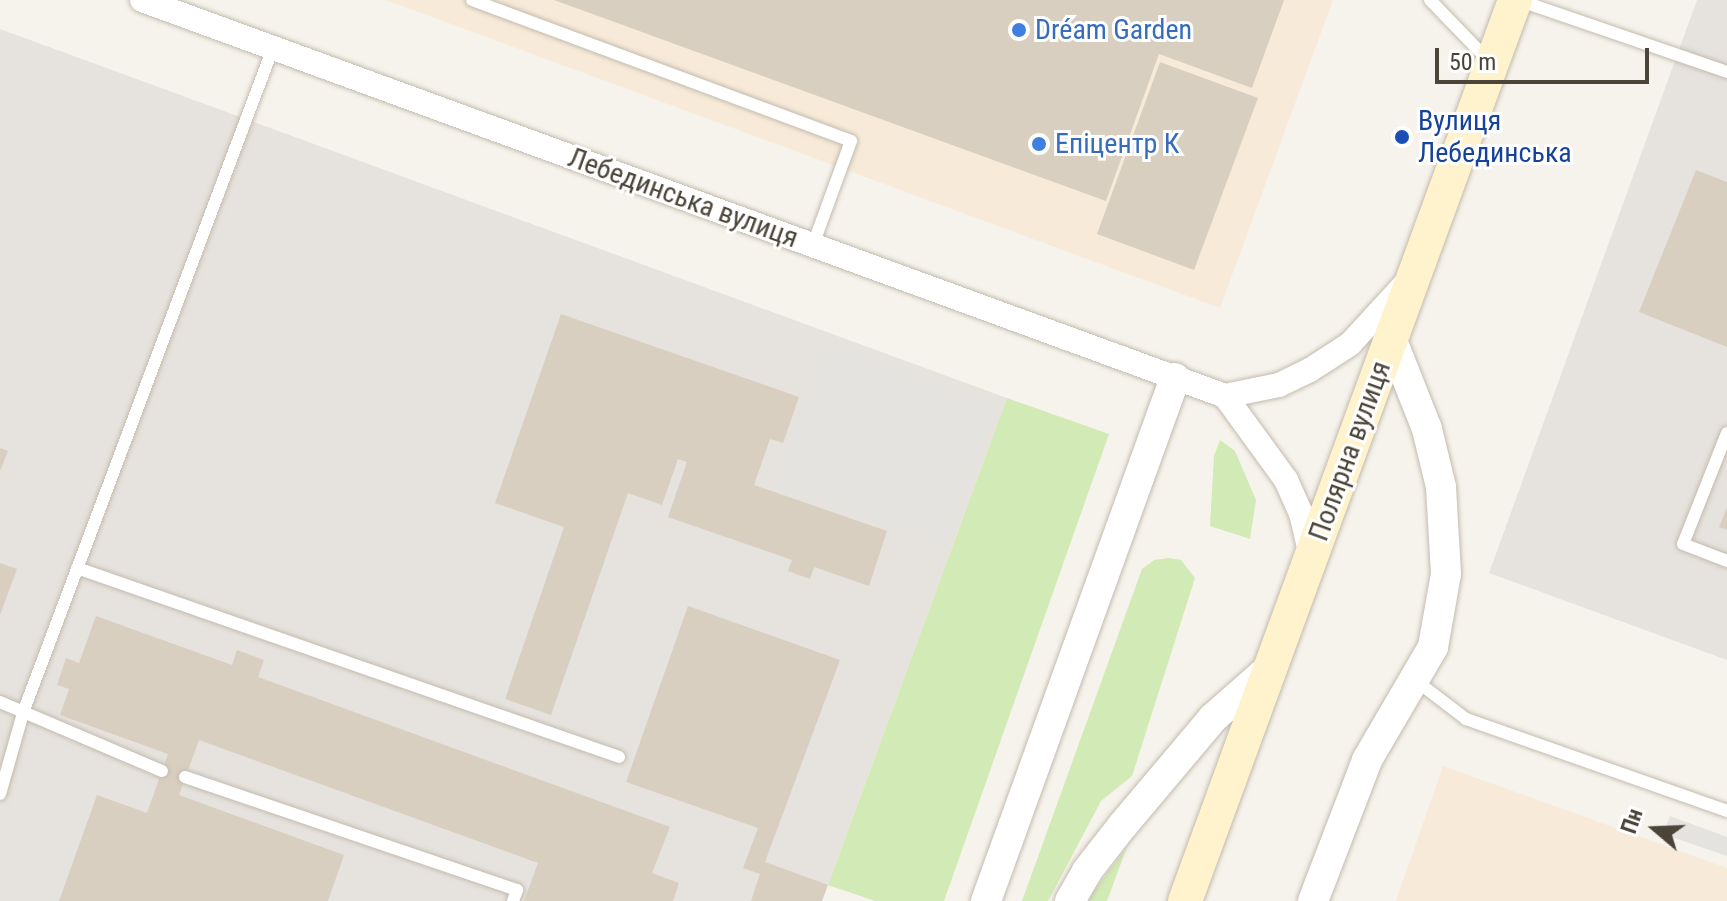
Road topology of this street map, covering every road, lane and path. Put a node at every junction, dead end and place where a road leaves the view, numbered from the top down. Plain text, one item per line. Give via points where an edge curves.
1 (142, 0) edge
2 (472, 0) edge
3 (1430, 0) edge
4 (1517, 0) edge
5 (273, 48) junction
6 (1492, 64) junction
7 (1727, 72) edge
8 (813, 245) junction
9 (1414, 274) junction
10 (1391, 338) junction
11 (1175, 378) junction
12 (1225, 396) junction
13 (1727, 433) edge
14 (1311, 556) junction
15 (1727, 561) edge
16 (77, 568) junction
17 (1271, 667) junction
18 (1415, 680) junction
19 (0, 702) edge
20 (24, 710) junction
21 (619, 757) dead end
22 (162, 771) dead end
23 (185, 777) dead end
24 (0, 794) edge
25 (1727, 811) edge
26 (513, 901) edge
27 (986, 901) edge
28 (1070, 901) edge
29 (1185, 901) edge
30 (1313, 901) edge

1 - 5 street, Лебединська вулиця
2 - 8 lane via 851,141
3 - 6 lane
4 - 6 main road, Полярна вулиця
4 - 7 lane
5 - 8 street, Лебединська вулиця
5 - 16 lane
6 - 9 main road, Полярна вулиця
8 - 11 street, Лебединська вулиця
9 - 10 main road, Полярна вулиця
9 - 12 street via 1350,344 1310,370 1279,385
10 - 14 main road, Полярна вулиця
10 - 18 street via 1427,429 1444,516 1446,574 1439,625
11 - 12 street, Лебединська вулиця
11 - 27 street
12 - 14 street via 1286,480
13 - 15 lane via 1683,544
14 - 17 main road, Полярна вулиця
16 - 20 lane
16 - 21 lane
17 - 28 street via 1213,718 1087,871
17 - 29 main road, Полярна вулиця
18 - 25 lane via 1466,719
18 - 30 street via 1367,760
19 - 20 lane
20 - 22 lane
20 - 24 lane
23 - 26 lane via 517,890

